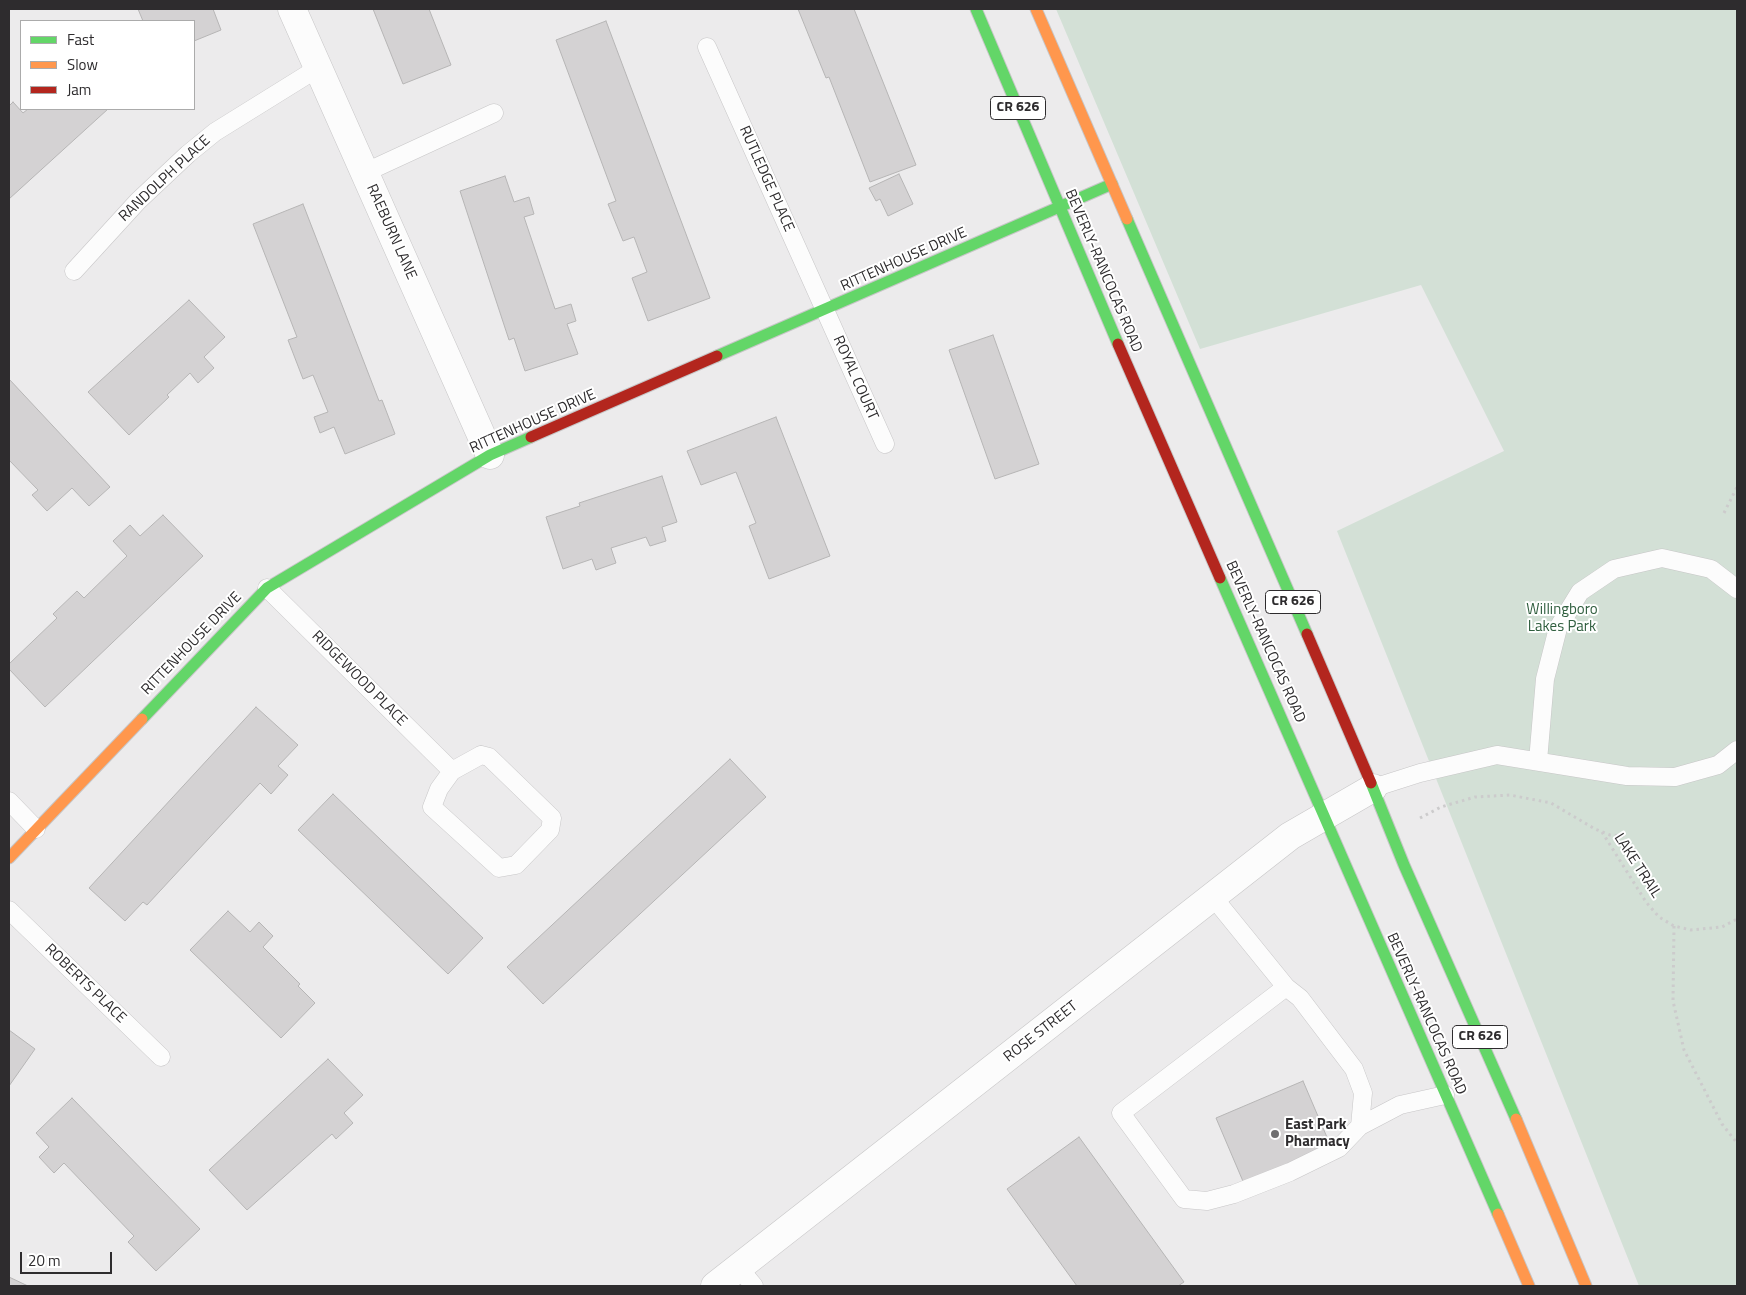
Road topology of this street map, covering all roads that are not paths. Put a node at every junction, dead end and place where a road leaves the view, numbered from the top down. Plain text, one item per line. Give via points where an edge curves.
1 (292, 9) edge
2 (976, 9) edge
3 (1036, 9) edge
4 (707, 46) dead end
5 (318, 68) junction
6 (494, 113) dead end
7 (364, 173) junction
8 (1112, 184) junction
9 (1060, 208) junction
10 (74, 271) dead end
11 (825, 311) junction
12 (885, 444) dead end
13 (490, 455) junction
14 (267, 588) junction
15 (1737, 589) edge
16 (1737, 750) edge
17 (1538, 761) junction
18 (452, 771) junction
19 (1374, 788) junction
20 (9, 801) edge
21 (1324, 815) junction
22 (36, 828) junction
23 (9, 858) edge
24 (1212, 897) junction
25 (9, 910) edge
26 (1286, 987) junction
27 (161, 1057) dead end
28 (1445, 1095) junction
29 (1360, 1126) junction
30 (746, 1277) edge
31 (716, 1286) edge
32 (1529, 1286) edge
33 (1586, 1286) edge

1 - 5 street, RAEBURN LANE
2 - 9 main road, BEVERLY-RANCOCAS ROAD / CR 626
3 - 8 main road, CR 626
4 - 11 lane, RUTLEDGE PLACE
5 - 7 street, RAEBURN LANE
5 - 10 lane, RANDOLPH PLACE via 215,132 188,154 138,201
6 - 7 lane
7 - 13 street, RAEBURN LANE
8 - 9 main road, RITTENHOUSE DRIVE
8 - 19 main road, CR 626
9 - 11 main road, RITTENHOUSE DRIVE
9 - 21 main road, BEVERLY-RANCOCAS ROAD / CR 626
11 - 12 lane, ROYAL COURT
11 - 13 main road, RITTENHOUSE DRIVE
13 - 14 main road, RITTENHOUSE DRIVE
14 - 18 lane, RIDGEWOOD PLACE
14 - 22 main road, RITTENHOUSE DRIVE
15 - 17 lane via 1711,569 1662,558 1614,569 1580,592 1558,628 1545,679
16 - 17 lane via 1718,765 1675,777 1627,776
17 - 19 lane via 1497,755
18 - 18 lane via 439,789 432,807 499,868 516,865 550,830 552,818 488,757 481,755
19 - 21 street, ROSE STREET
19 - 33 main road, CR 626 via 1404,865
20 - 22 lane
21 - 24 street, ROSE STREET via 1290,836
21 - 28 main road, BEVERLY-RANCOCAS ROAD / CR 626
22 - 23 main road, RITTENHOUSE DRIVE
24 - 26 lane
24 - 30 street, ROSE STREET
25 - 27 lane, ROBERTS PLACE
26 - 29 lane via 1300,998 1354,1069 1363,1092
26 - 29 lane via 1121,1113 1184,1199 1207,1201 1290,1172 1339,1148
28 - 29 lane via 1400,1105
28 - 32 main road, BEVERLY-RANCOCAS ROAD / CR 626
30 - 31 street, ROSE STREET

